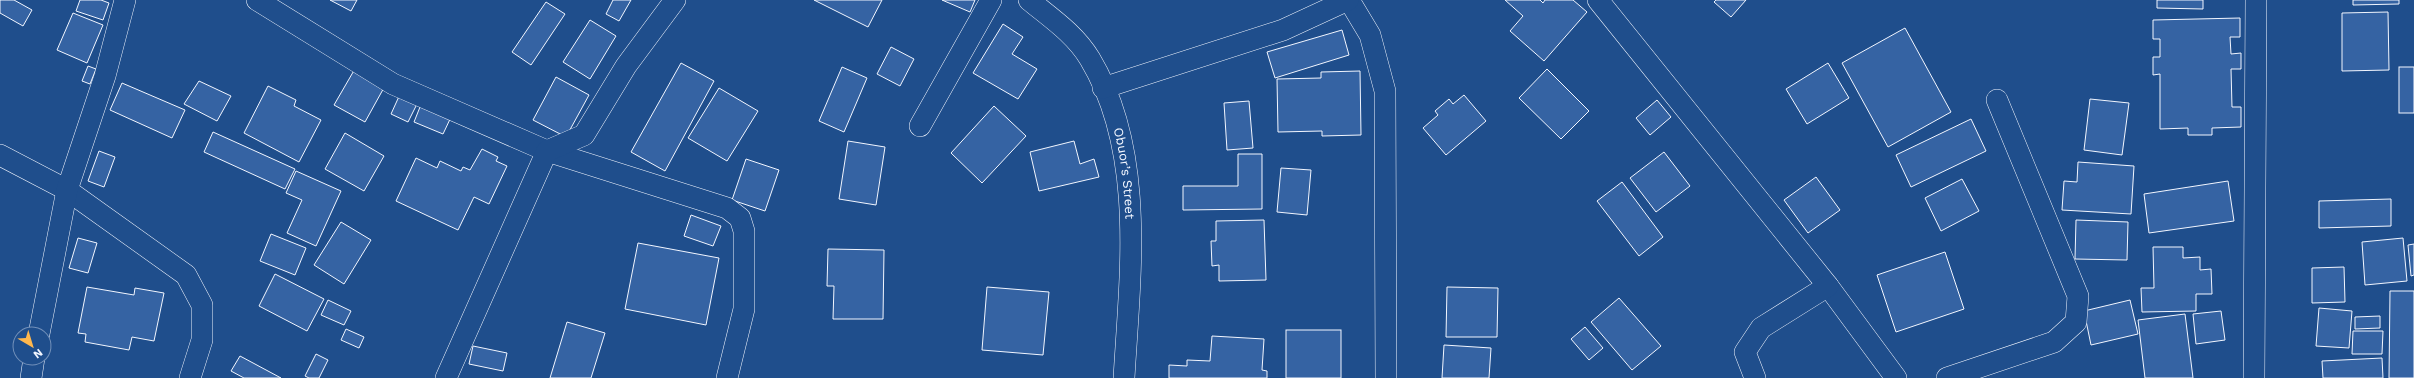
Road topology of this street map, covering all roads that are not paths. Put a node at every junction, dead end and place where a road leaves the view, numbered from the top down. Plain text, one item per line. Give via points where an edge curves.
1 (125, 0) edge
2 (257, 0) edge
3 (675, 0) edge
4 (991, 0) edge
5 (1029, 0) edge
6 (1349, 0) edge
7 (1598, 0) edge
8 (2256, 0) edge
9 (1103, 88) junction
10 (1998, 100) dead end
11 (920, 126) dead end
12 (547, 151) junction
13 (0, 155) edge
14 (67, 190) junction
15 (1828, 286) junction
16 (40, 326) edge
17 (33, 366) edge
18 (31, 378) edge
19 (190, 378) edge
20 (446, 378) edge
21 (727, 378) edge
22 (1124, 378) edge
23 (1386, 378) edge
24 (1755, 378) edge
25 (1896, 378) edge
26 (1947, 378) edge
27 (2254, 378) edge

1 - 14 street via 105,76
2 - 12 street via 393,84
3 - 12 street via 626,66 584,135
4 - 11 street
5 - 9 street, Obuor’s Street via 1069,33 1090,58
6 - 9 street via 1283,30
6 - 23 street via 1370,35 1385,91
7 - 15 street
8 - 27 street
9 - 22 street, Obuor’s Street via 1124,144 1132,244
10 - 26 street via 2078,296 2076,322 2054,342
12 - 20 street
12 - 21 street via 727,208 740,218 744,231 744,309
13 - 14 street
14 - 16 street
14 - 19 street via 186,274 202,305 202,340
15 - 24 street via 1761,328 1745,352
15 - 25 street
17 - 18 street

